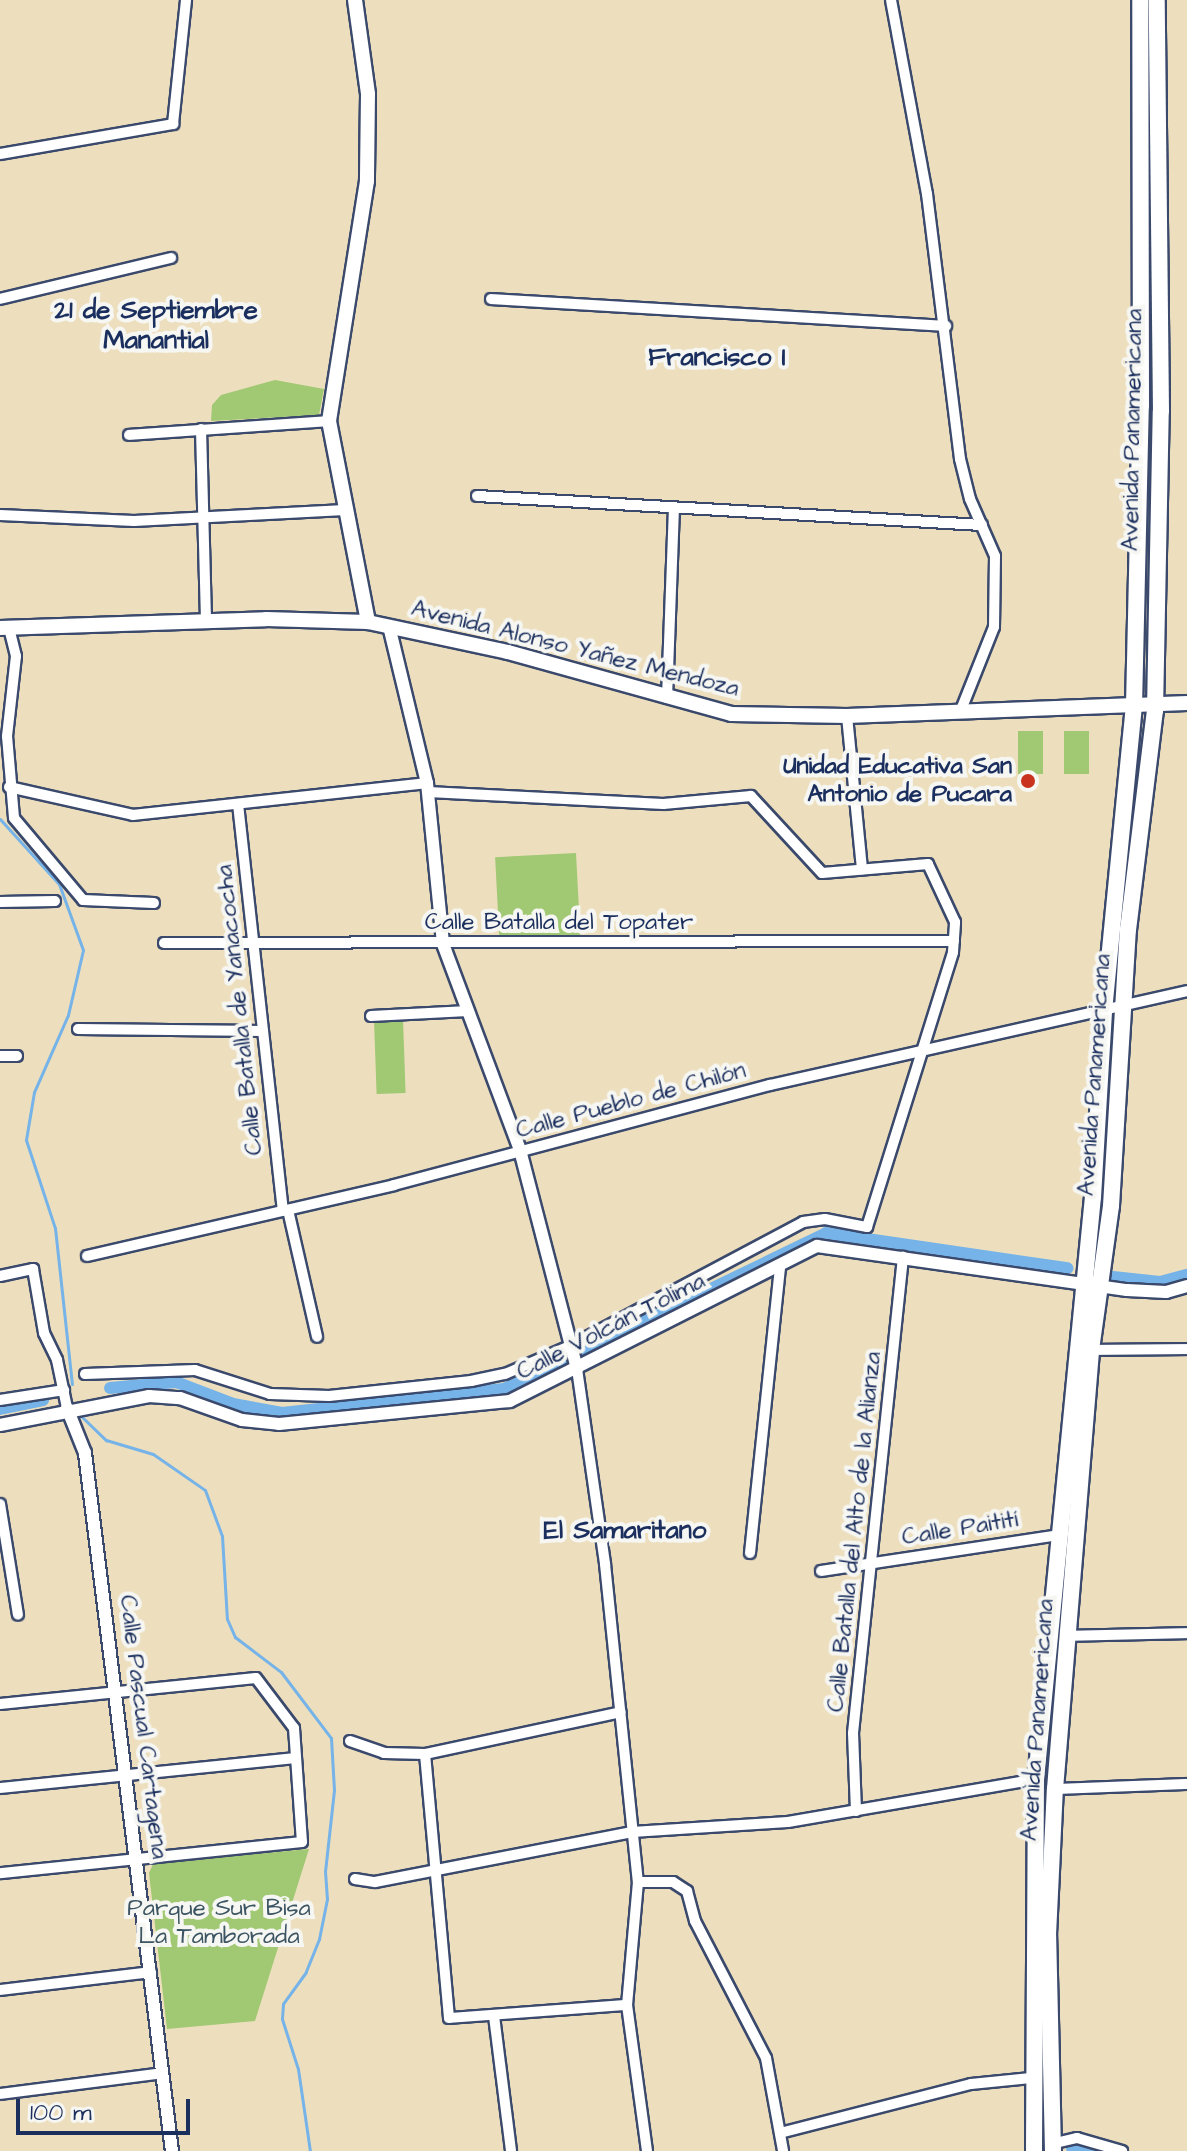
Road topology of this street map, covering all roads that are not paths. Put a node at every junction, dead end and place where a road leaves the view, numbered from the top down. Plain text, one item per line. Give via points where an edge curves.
1 (186, 0) edge
2 (355, 0) edge
3 (891, 0) edge
4 (1140, 0) edge
5 (1157, 0) edge
6 (0, 154) edge
7 (1148, 165) junction
8 (1150, 242) junction
9 (171, 258) dead end
10 (0, 299) edge
11 (491, 299) dead end
12 (946, 326) junction
13 (1160, 369) junction
14 (1141, 370) junction
15 (329, 421) junction
16 (201, 429) junction
17 (129, 435) dead end
18 (477, 496) dead end
19 (674, 509) junction
20 (345, 510) junction
21 (0, 515) edge
22 (205, 516) junction
23 (982, 525) junction
24 (206, 621) junction
25 (368, 622) junction
26 (389, 626) junction
27 (4, 628) edge
28 (667, 698) junction
29 (1187, 703) edge
30 (1155, 704) junction
31 (1134, 706) junction
32 (961, 710) junction
33 (847, 716) junction
34 (9, 787) junction
35 (428, 788) junction
36 (238, 804) junction
37 (862, 869) junction
38 (55, 901) dead end
39 (0, 902) edge
40 (154, 903) dead end
41 (954, 941) junction
42 (164, 943) dead end
43 (251, 944) junction
44 (443, 944) junction
45 (1187, 991) edge
46 (1122, 1007) junction
47 (468, 1011) junction
48 (1104, 1011) junction
49 (371, 1016) dead end
50 (78, 1029) dead end
51 (263, 1031) junction
52 (922, 1052) junction
53 (0, 1056) edge
54 (17, 1056) dead end
55 (520, 1150) junction
56 (286, 1211) junction
57 (87, 1256) dead end
58 (903, 1257) junction
59 (780, 1266) junction
60 (0, 1276) edge
61 (1083, 1282) junction
62 (1102, 1285) junction
63 (1187, 1286) edge
64 (317, 1337) dead end
65 (1187, 1349) edge
66 (1091, 1350) junction
67 (573, 1358) junction
68 (85, 1374) dead end
69 (64, 1390) junction
70 (0, 1400) edge
71 (67, 1408) junction
72 (0, 1425) edge
73 (0, 1504) edge
74 (1058, 1535) junction
75 (750, 1553) dead end
76 (875, 1562) junction
77 (821, 1571) dead end
78 (18, 1615) dead end
79 (1187, 1633) edge
80 (1067, 1636) junction
81 (116, 1692) junction
82 (0, 1704) edge
83 (621, 1712) junction
84 (350, 1741) dead end
85 (425, 1754) junction
86 (295, 1758) junction
87 (127, 1776) junction
88 (1036, 1779) junction
89 (1187, 1784) edge
90 (0, 1788) edge
91 (1055, 1789) junction
92 (856, 1811) junction
93 (632, 1832) junction
94 (138, 1860) junction
95 (435, 1867) junction
96 (0, 1873) edge
97 (355, 1879) dead end
98 (638, 1882) junction
99 (151, 1972) junction
100 (0, 1990) edge
101 (627, 2005) junction
102 (494, 2016) junction
103 (163, 2073) junction
104 (1031, 2078) junction
105 (0, 2094) edge
106 (780, 2133) junction
107 (1053, 2147) edge
108 (1034, 2149) edge
109 (172, 2151) edge
110 (511, 2151) edge
111 (647, 2151) edge
112 (783, 2151) edge
113 (1122, 2151) edge

1 - 6 street via 173,124
2 - 15 main road via 368,94 367,181
3 - 12 street
4 - 7 main road, Avenida Panamericana
5 - 7 main road, Avenida Panamericana
7 - 8 main road, Avenida Panamericana
8 - 13 main road, Avenida Panamericana
8 - 14 main road, Avenida Panamericana
9 - 10 street
11 - 12 street
12 - 23 street via 960,459
13 - 14 main road
13 - 30 main road, Avenida Panamericana
14 - 31 main road, Avenida Panamericana
15 - 16 street
15 - 20 main road
16 - 17 street
16 - 22 street
18 - 19 street
19 - 23 street
19 - 28 street
20 - 22 street
20 - 25 main road
21 - 22 street via 134,521
22 - 24 street
23 - 32 street via 995,556 994,627
24 - 25 main road, Avenida Alonso Yañez Mendoza
24 - 27 main road, Avenida Alonso Yañez Mendoza
25 - 26 main road, Avenida Alonso Yañez Mendoza
26 - 28 main road, Avenida Alonso Yañez Mendoza via 508,652
26 - 35 street
27 - 34 street via 16,656 7,736
28 - 33 main road, Avenida Alonso Yañez Mendoza via 731,714
29 - 30 main road, Avenida Alonso Yañez Mendoza
30 - 31 main road, Avenida Alonso Yañez Mendoza
30 - 46 main road, Avenida Panamericana
31 - 32 main road, Avenida Alonso Yañez Mendoza
31 - 48 main road, Avenida Panamericana
32 - 33 main road, Avenida Alonso Yañez Mendoza
33 - 37 street
34 - 36 street via 133,815
34 - 40 street via 14,818 83,900
35 - 36 street
35 - 37 street via 663,804 751,796 816,870
35 - 44 street
36 - 43 street, Calle Batalla de Yanacocha
37 - 41 street via 928,864 948,899
38 - 39 street
41 - 44 street, Calle Batalla del Topater
41 - 52 street
42 - 43 street, Calle Batalla del Topater
43 - 44 street, Calle Batalla del Topater
43 - 51 street, Calle Batalla de Yanacocha
44 - 47 street
45 - 46 street, Calle Pueblo de Chilón
46 - 48 street, Calle Pueblo de Chilón
46 - 62 main road, Avenida Panamericana
47 - 49 street
47 - 55 street
48 - 52 street, Calle Pueblo de Chilón
48 - 61 main road, Avenida Panamericana
50 - 51 street
51 - 56 street, Calle Batalla de Yanacocha
52 - 55 street, Calle Pueblo de Chilón
52 - 67 street, Calle Volcán Tolima via 867,1227 825,1219 803,1222
53 - 54 street
55 - 56 street, Calle Pueblo de Chilón
55 - 67 street
56 - 57 street, Calle Pueblo de Chilón
56 - 64 street, Calle Batalla de Yanacocha
58 - 59 street, Calle Volcán Tolima via 827,1245
58 - 61 street, Calle Volcán Tolima
58 - 76 street, Calle Batalla del Alto de la Alianza
59 - 67 street, Calle Volcán Tolima
59 - 75 street
60 - 69 street via 33,1269 44,1333
61 - 62 street, Calle Volcán Tolima
61 - 74 main road, Avenida Panamericana
62 - 63 street, Calle Volcán Tolima via 1152,1292
62 - 66 main road, Avenida Panamericana
65 - 66 street
66 - 80 main road, Avenida Panamericana
67 - 68 street, Calle Volcán Tolima via 505,1374 329,1396 270,1394 195,1370
67 - 71 street, Calle Volcán Tolima via 510,1401 298,1424 242,1420 166,1395
67 - 83 street
69 - 70 street
69 - 71 street
71 - 72 street, Calle Volcán Tolima
71 - 81 street, Calle Pascual Cartagena via 85,1453
73 - 78 street
74 - 76 street, Calle Paitití
74 - 88 main road, Avenida Panamericana
76 - 77 street, Calle Paitití
76 - 92 street, Calle Batalla del Alto de la Alianza via 853,1733
79 - 80 street
80 - 91 main road, Avenida Panamericana
81 - 82 street
81 - 86 street via 256,1678 288,1716 297,1740
81 - 87 street, Calle Pascual Cartagena
83 - 85 street
83 - 93 street
84 - 85 street via 384,1753
85 - 95 street
86 - 87 street
86 - 94 street via 302,1842
87 - 90 street
87 - 94 street, Calle Pascual Cartagena
88 - 92 street
88 - 104 main road, Avenida Panamericana
89 - 91 street
91 - 107 main road, Avenida Panamericana via 1048,1935
92 - 93 street via 788,1822
93 - 95 street
93 - 98 street
94 - 96 street
94 - 99 street, Calle Pascual Cartagena
95 - 97 street via 375,1882
95 - 102 street via 449,2018
98 - 101 street
98 - 106 street via 673,1882 687,1891 695,1921 766,2058
99 - 100 street
99 - 103 street, Calle Pascual Cartagena
101 - 102 street
101 - 111 street
102 - 110 street
103 - 105 street
103 - 109 street, Calle Pascual Cartagena
104 - 106 street via 971,2084
104 - 108 main road, Avenida Panamericana
106 - 112 street
107 - 108 street
107 - 113 street via 1077,2138

